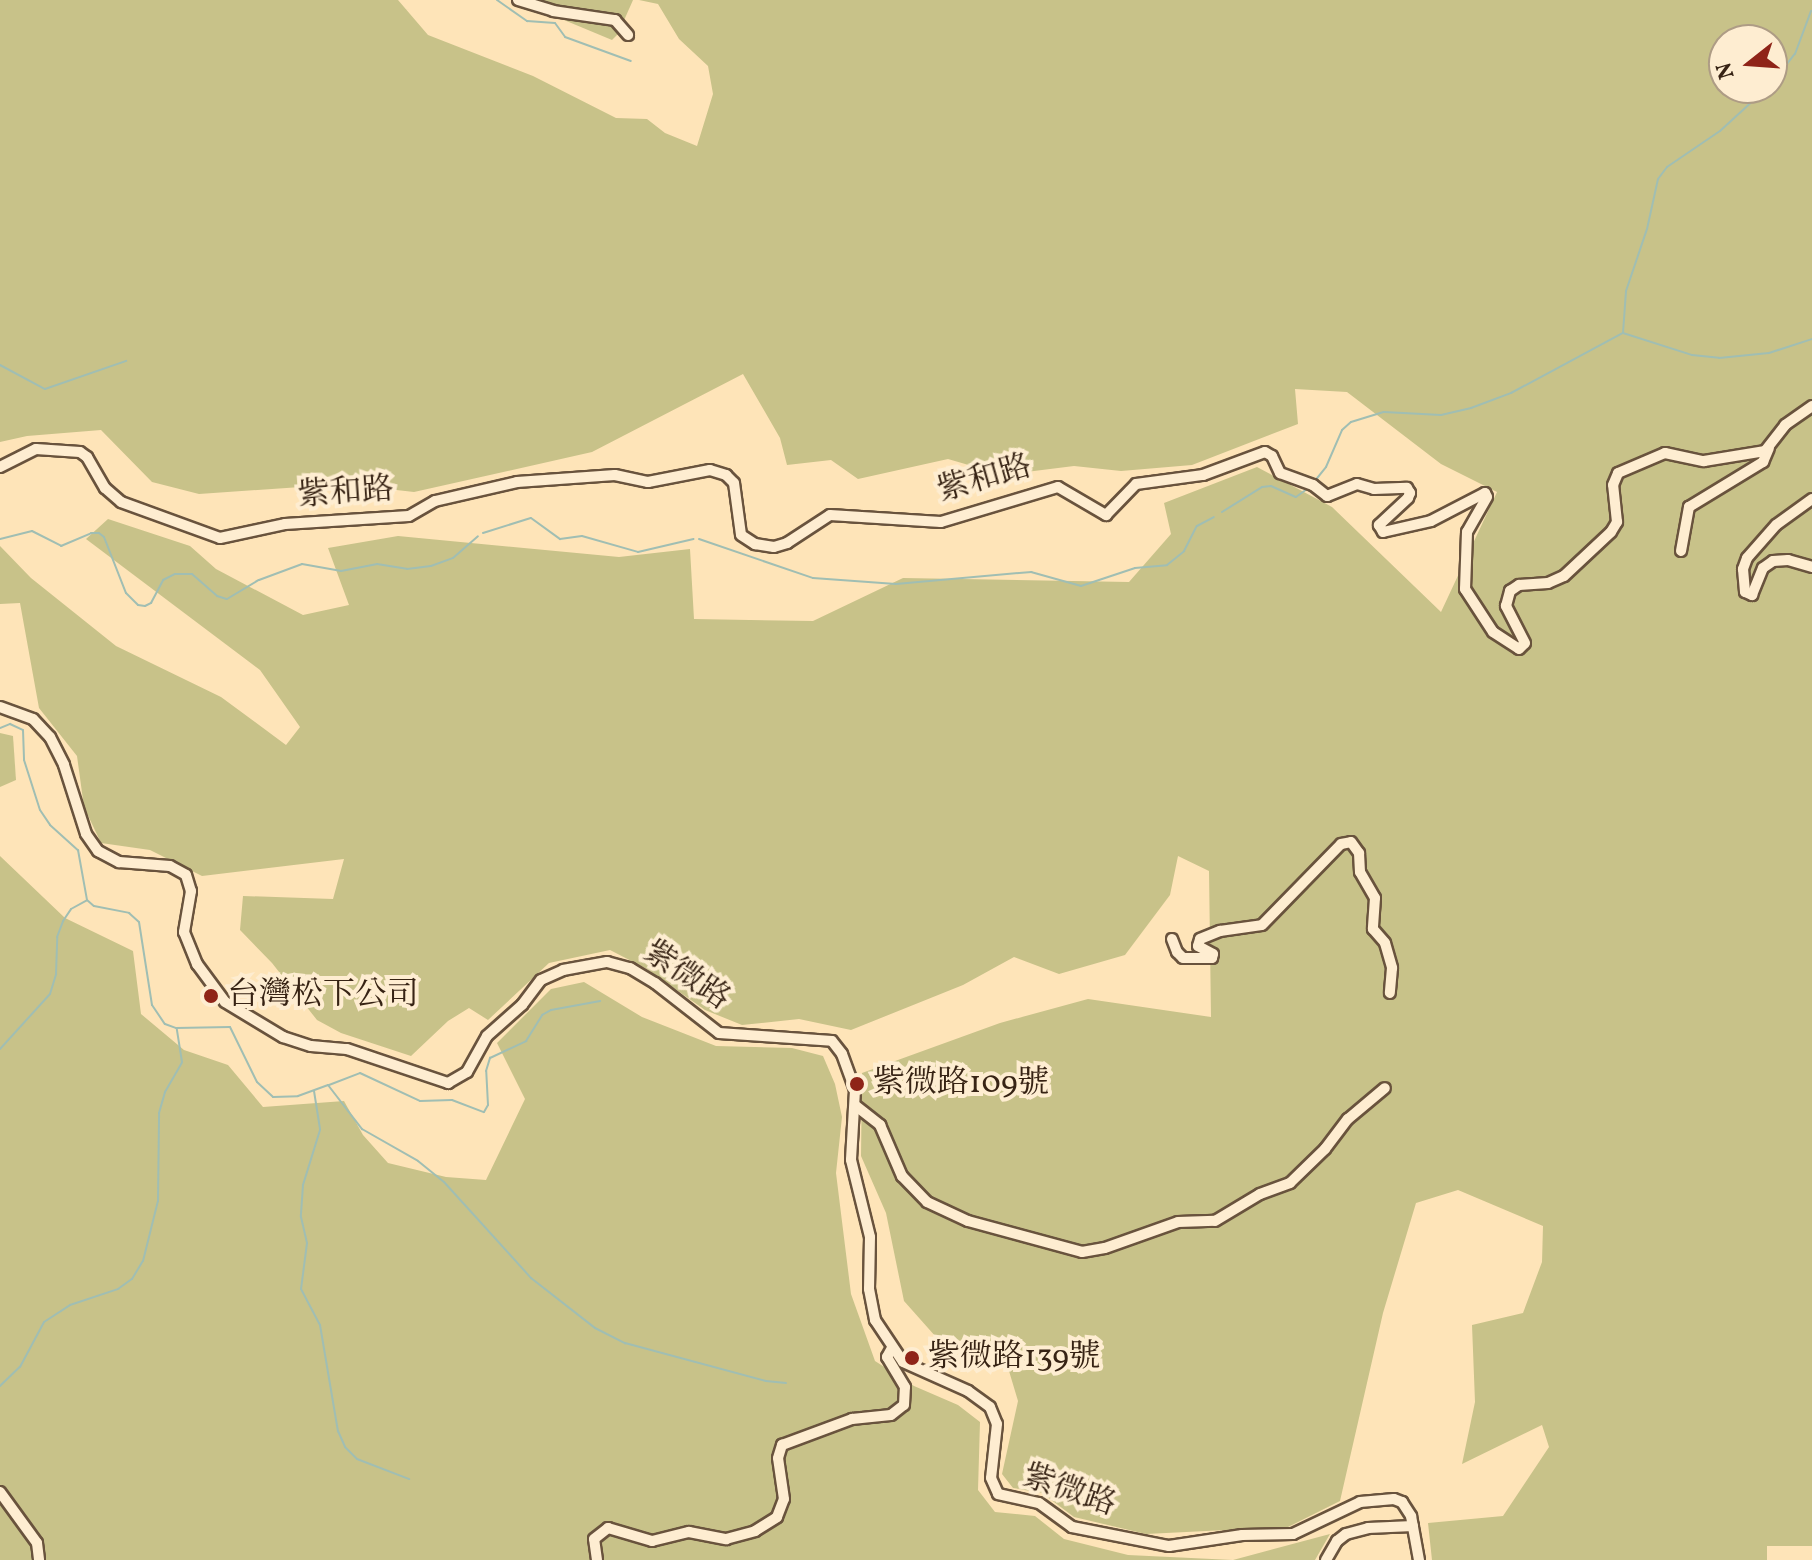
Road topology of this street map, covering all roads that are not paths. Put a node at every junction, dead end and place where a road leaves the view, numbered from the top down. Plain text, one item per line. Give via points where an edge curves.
1 (518, 0) edge
2 (628, 35) dead end
3 (1812, 406) edge
4 (1769, 448) junction
5 (0, 467) edge
6 (1812, 499) edge
7 (1681, 551) dead end
8 (1812, 567) edge
9 (0, 707) edge
10 (1172, 939) dead end
11 (1390, 993) dead end
12 (1385, 1088) dead end
13 (856, 1106) junction
14 (892, 1348) junction
15 (0, 1492) edge
16 (1413, 1526) junction
17 (39, 1560) edge
18 (597, 1560) edge
19 (1326, 1560) edge
20 (1419, 1560) edge

1 - 2 street via 615,20
3 - 4 street via 1785,425
4 - 5 street, 紫和路 via 1704,461 1665,453 1618,473 1613,485 1617,522 1611,532 1564,576 1510,591 1506,606 1525,643 1519,649 1493,632 1465,589 1467,532 1485,493 1437,518 1386,532 1379,525 1408,498 1407,488 1357,484 1327,496 1280,473 1265,452 1203,475 1140,483 1106,515 1058,487 941,522 830,515 774,547 741,535 734,483 710,470 648,482 615,475 517,482 435,501 409,516 285,524 220,538 121,502 80,452 36,449
4 - 7 street via 1763,462 1689,507
6 - 8 street via 1776,525 1747,558 1745,592 1752,595 1763,568 1773,561
9 - 13 street, 紫微路 via 33,719 50,737 86,834 98,851 119,862 170,866 186,875 191,891 184,932 197,964 225,1002 283,1037 347,1049 448,1083 467,1072 487,1036 541,980 563,970 618,963 655,983 719,1033 832,1041 848,1069
10 - 11 street via 1183,958 1212,958 1198,946 1200,939 1262,925 1341,844 1351,842 1375,898 1373,929 1385,943 1392,968
12 - 13 street via 1348,1119 1290,1183 1215,1221 1178,1222 1082,1252 968,1221 927,1202 902,1176 880,1125
13 - 14 street, 紫微路 via 851,1160 870,1237 870,1299 875,1320
14 - 16 street, 紫微路 via 903,1362 968,1391 990,1407 997,1424 991,1478 998,1494 1039,1503 1072,1527 1158,1546 1196,1544 1242,1535 1293,1534 1351,1506 1383,1499 1402,1502
14 - 18 street via 887,1357 905,1387 904,1405 891,1415 852,1419 782,1445 778,1453 784,1499 777,1517 755,1531 726,1539 689,1532 652,1541 608,1528 594,1539
15 - 17 street via 37,1543
16 - 19 street via 1346,1534
16 - 20 street

